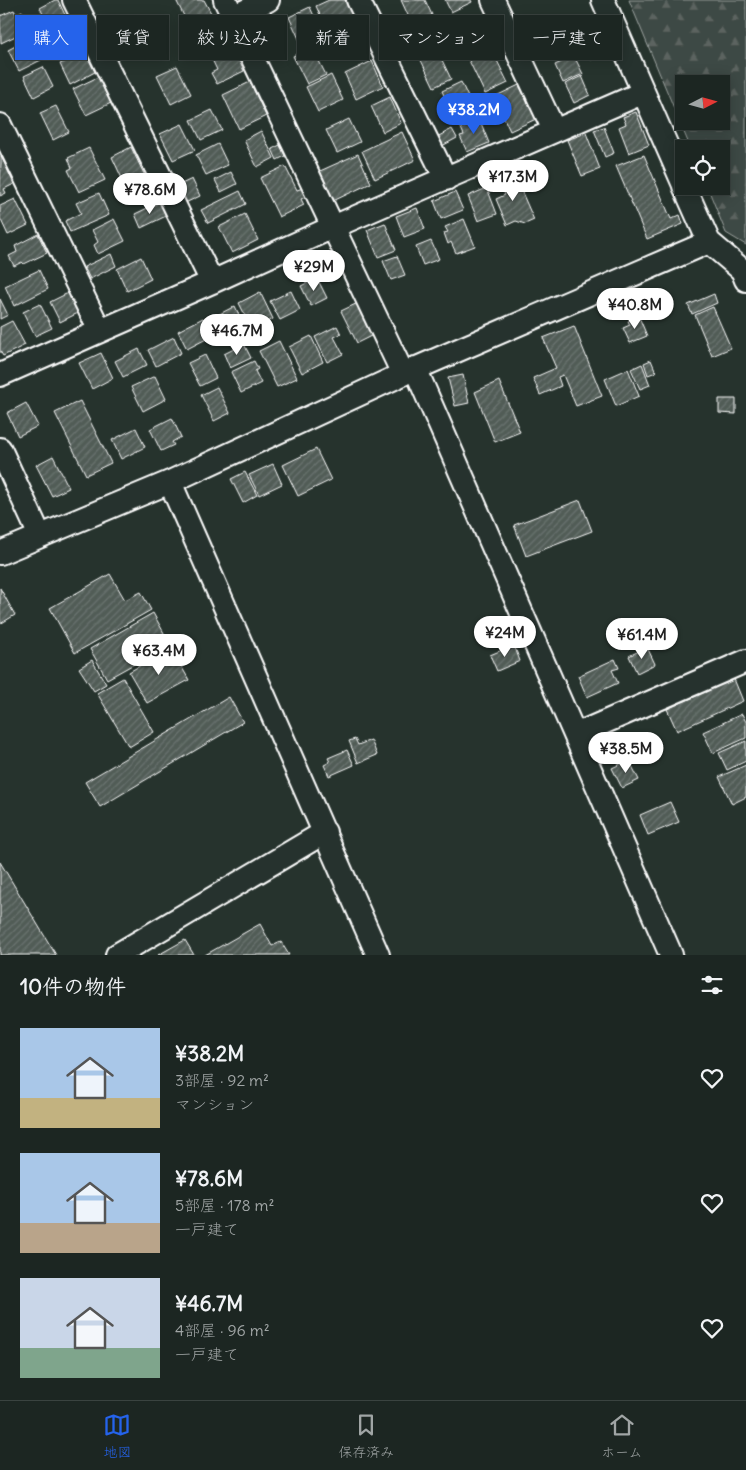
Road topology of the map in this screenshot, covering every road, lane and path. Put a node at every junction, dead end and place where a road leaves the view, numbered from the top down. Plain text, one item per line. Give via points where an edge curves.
1 (74, 0) edge
2 (268, 0) edge
3 (358, 0) edge
4 (493, 0) edge
5 (603, 0) edge
6 (229, 9) edge
7 (642, 93) junction
8 (0, 125) edge
9 (554, 130) junction
10 (675, 166) edge
11 (446, 179) junction
12 (688, 195) edge
13 (333, 227) junction
14 (709, 242) junction
15 (746, 280) edge
16 (212, 282) junction
17 (100, 331) junction
18 (409, 371) junction
19 (0, 375) edge
20 (0, 449) edge
21 (170, 482) junction
22 (40, 536) junction
23 (0, 553) edge
24 (746, 661) edge
25 (574, 734) junction
26 (325, 832) junction
27 (117, 955) edge
28 (378, 955) edge
29 (671, 955) edge

1 - 16 street
2 - 6 street
3 - 11 street
4 - 9 street
5 - 7 street
6 - 13 street
7 - 9 street
7 - 10 street
8 - 17 street
9 - 11 street
11 - 13 street
12 - 14 street
13 - 16 street
13 - 18 street
14 - 15 street via 742,270
14 - 18 street
16 - 17 street
17 - 19 street
18 - 21 street
18 - 25 street
20 - 22 street
21 - 22 street
21 - 26 street
22 - 23 street
24 - 25 street
25 - 29 street
26 - 27 street
26 - 28 street

